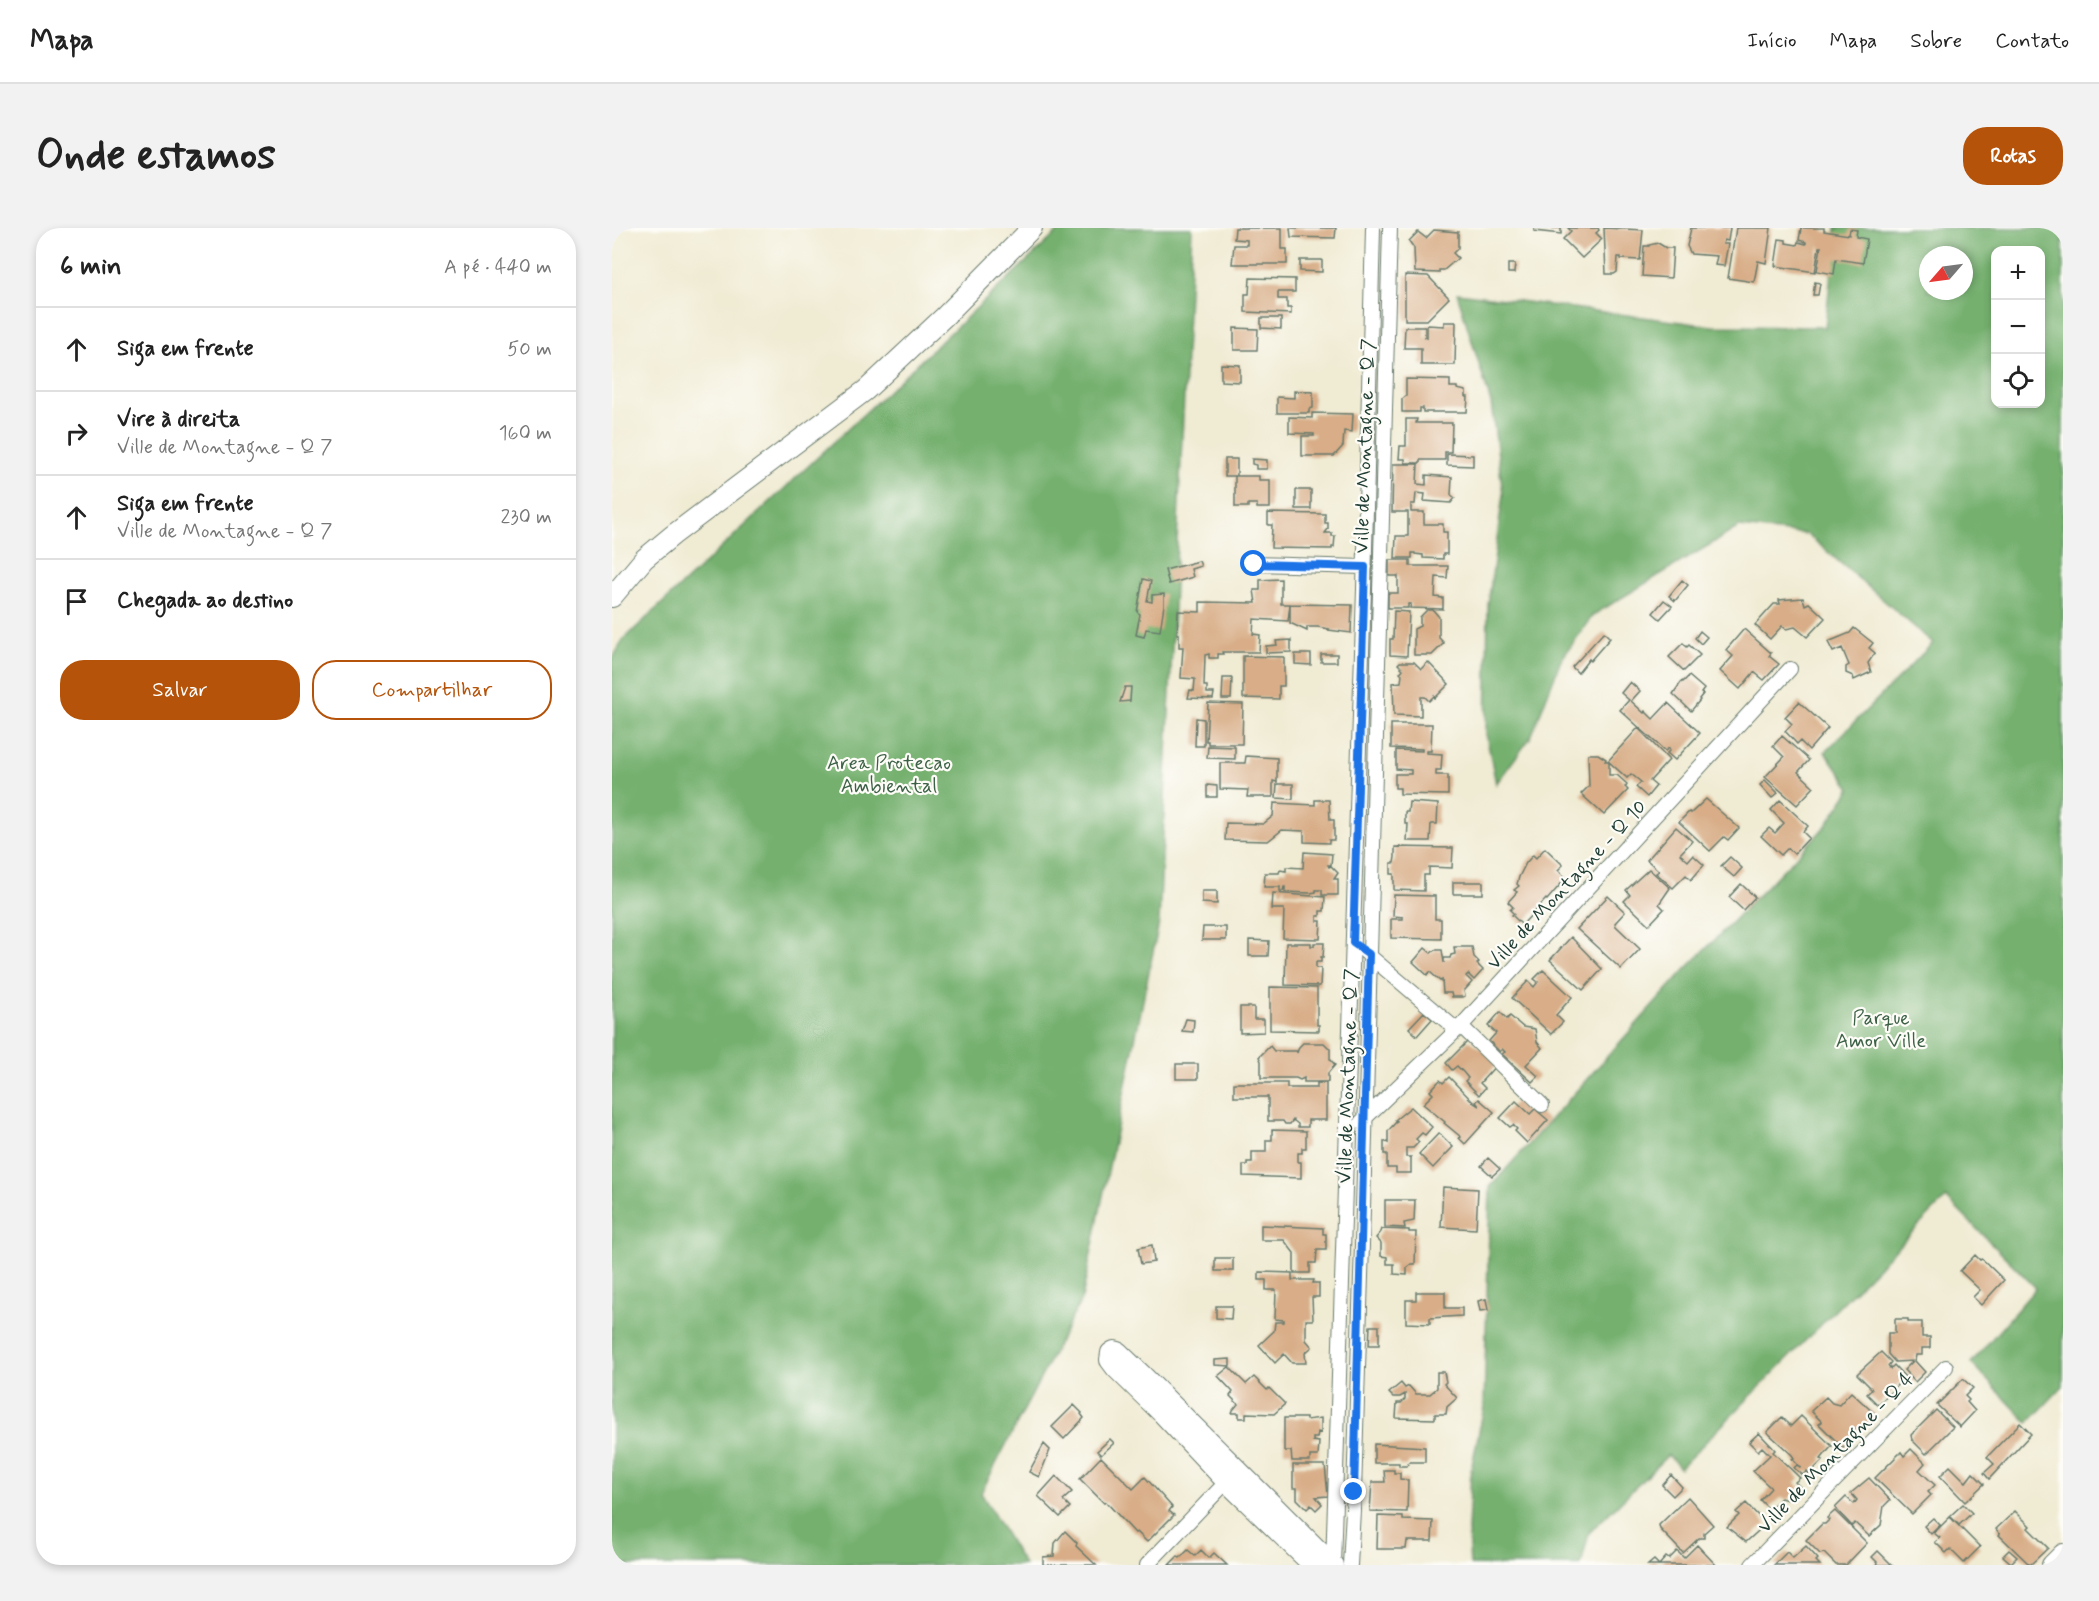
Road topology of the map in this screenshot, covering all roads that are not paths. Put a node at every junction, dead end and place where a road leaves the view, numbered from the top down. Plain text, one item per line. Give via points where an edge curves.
1 (1032, 228) edge
2 (1373, 228) edge
3 (1390, 228) edge
4 (1254, 564) dead end
5 (1365, 567) junction
6 (1379, 588) junction
7 (1364, 589) junction
8 (612, 597) edge
9 (1791, 669) dead end
10 (1353, 943) junction
11 (1369, 954) junction
12 (1459, 1028) junction
13 (1542, 1105) dead end
14 (1365, 1120) junction
15 (1347, 1132) junction
16 (1117, 1360) dead end
17 (1946, 1367) dead end
18 (1232, 1476) junction
19 (2063, 1554) edge
20 (1147, 1565) edge
21 (1313, 1565) edge
22 (1333, 1565) edge
23 (1350, 1565) edge
24 (1752, 1565) edge
25 (2052, 1565) edge

1 - 8 street via 866,390 673,535 644,559
2 - 5 street, Ville de Montagne - Q 7
3 - 6 street, Ville de Montagne - Q 7
4 - 5 street
5 - 7 street, Ville de Montagne - Q 7
6 - 7 street
6 - 11 street, Ville de Montagne - Q 7
7 - 10 street, Ville de Montagne - Q 7
9 - 12 street, Ville de Montagne - Q 10
10 - 11 street
10 - 15 street, Ville de Montagne - Q 7
11 - 12 street
11 - 14 street, Ville de Montagne - Q 7
12 - 13 street
12 - 14 street, Ville de Montagne - Q 10
14 - 15 street, Ville de Montagne - Q 10
14 - 23 street, Ville de Montagne - Q 7
15 - 22 street, Ville de Montagne - Q 7
16 - 18 street via 1162,1413
17 - 24 street, Ville de Montagne - Q 4
18 - 20 street
18 - 21 street
18 - 22 street
19 - 25 street

